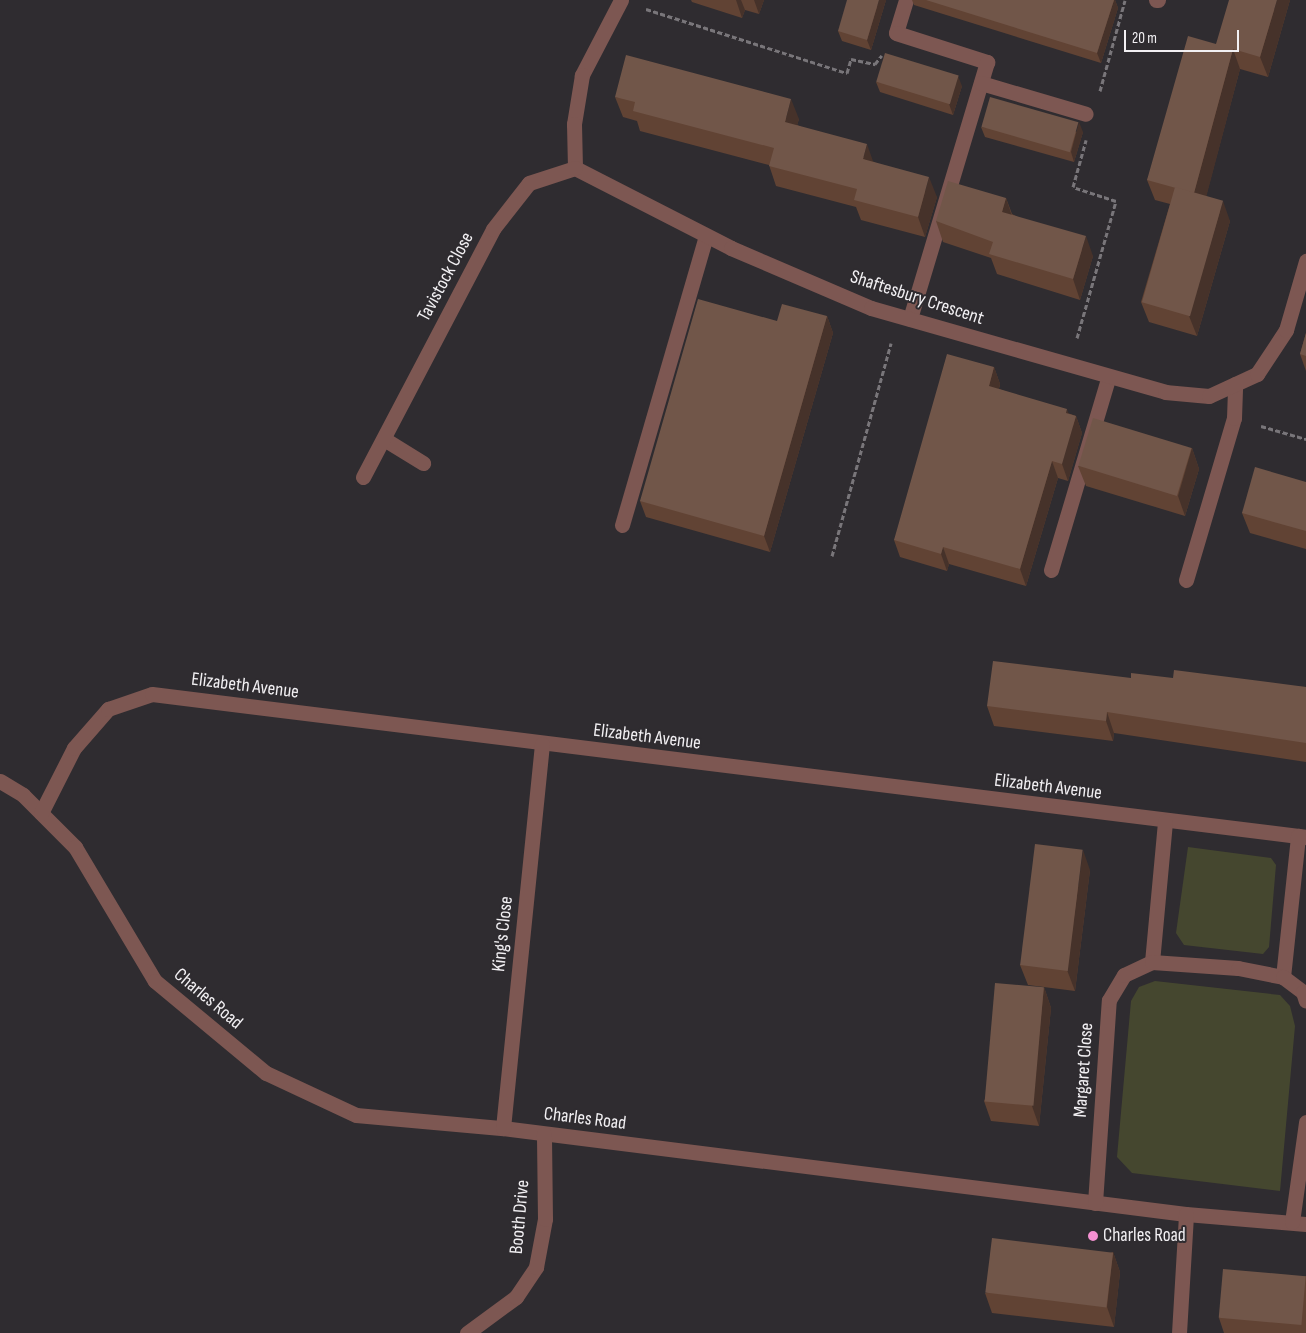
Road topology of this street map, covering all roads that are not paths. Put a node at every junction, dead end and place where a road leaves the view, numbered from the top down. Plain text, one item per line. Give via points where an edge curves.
1 (906, 0) edge
2 (621, 1) edge
3 (981, 83) junction
4 (1086, 114) dead end
5 (576, 168) junction
6 (706, 236) junction
7 (1306, 261) edge
8 (904, 317) junction
9 (1109, 376) junction
10 (1235, 384) junction
11 (384, 439) junction
12 (423, 463) dead end
13 (364, 477) dead end
14 (622, 525) dead end
15 (1050, 570) dead end
16 (1186, 580) dead end
17 (542, 744) junction
18 (0, 781) edge
19 (41, 813) junction
20 (1165, 822) junction
21 (1302, 836) edge
22 (1152, 962) junction
23 (1284, 977) junction
24 (1306, 1001) edge
25 (1306, 1122) edge
26 (503, 1128) junction
27 (544, 1134) junction
28 (1095, 1203) junction
29 (1186, 1214) junction
30 (1299, 1223) edge
31 (467, 1333) edge
32 (1179, 1333) edge

1 - 3 street via 896,34 987,62
2 - 5 street via 582,75 574,124
3 - 4 street
3 - 8 street
5 - 6 street, Shaftesbury Crescent
5 - 11 street, Tavistock Close via 529,183 493,229
6 - 8 street, Shaftesbury Crescent via 871,308
6 - 14 street
7 - 10 street, Shaftesbury Crescent via 1286,330 1257,374
8 - 9 street, Shaftesbury Crescent
9 - 10 street, Shaftesbury Crescent via 1165,392 1209,396
9 - 15 street
10 - 16 street via 1234,418
11 - 12 street
11 - 13 street, Tavistock Close
17 - 19 street, Elizabeth Avenue via 152,694 108,709 74,748
17 - 20 street, Elizabeth Avenue
17 - 26 street, King's Close
18 - 19 street, Charles Road
19 - 26 street, Charles Road via 75,847 155,981 266,1073 356,1115
20 - 21 street, Elizabeth Avenue
20 - 22 street
21 - 23 street
22 - 23 street, Margaret Close via 1238,968
22 - 28 street, Margaret Close via 1124,975 1109,1000
23 - 24 street
25 - 30 street
26 - 27 street, Charles Road
27 - 28 street, Charles Road
27 - 31 street, Booth Drive via 544,1219 536,1267 516,1297
28 - 29 street, Charles Road
29 - 30 street, Charles Road
29 - 32 street

